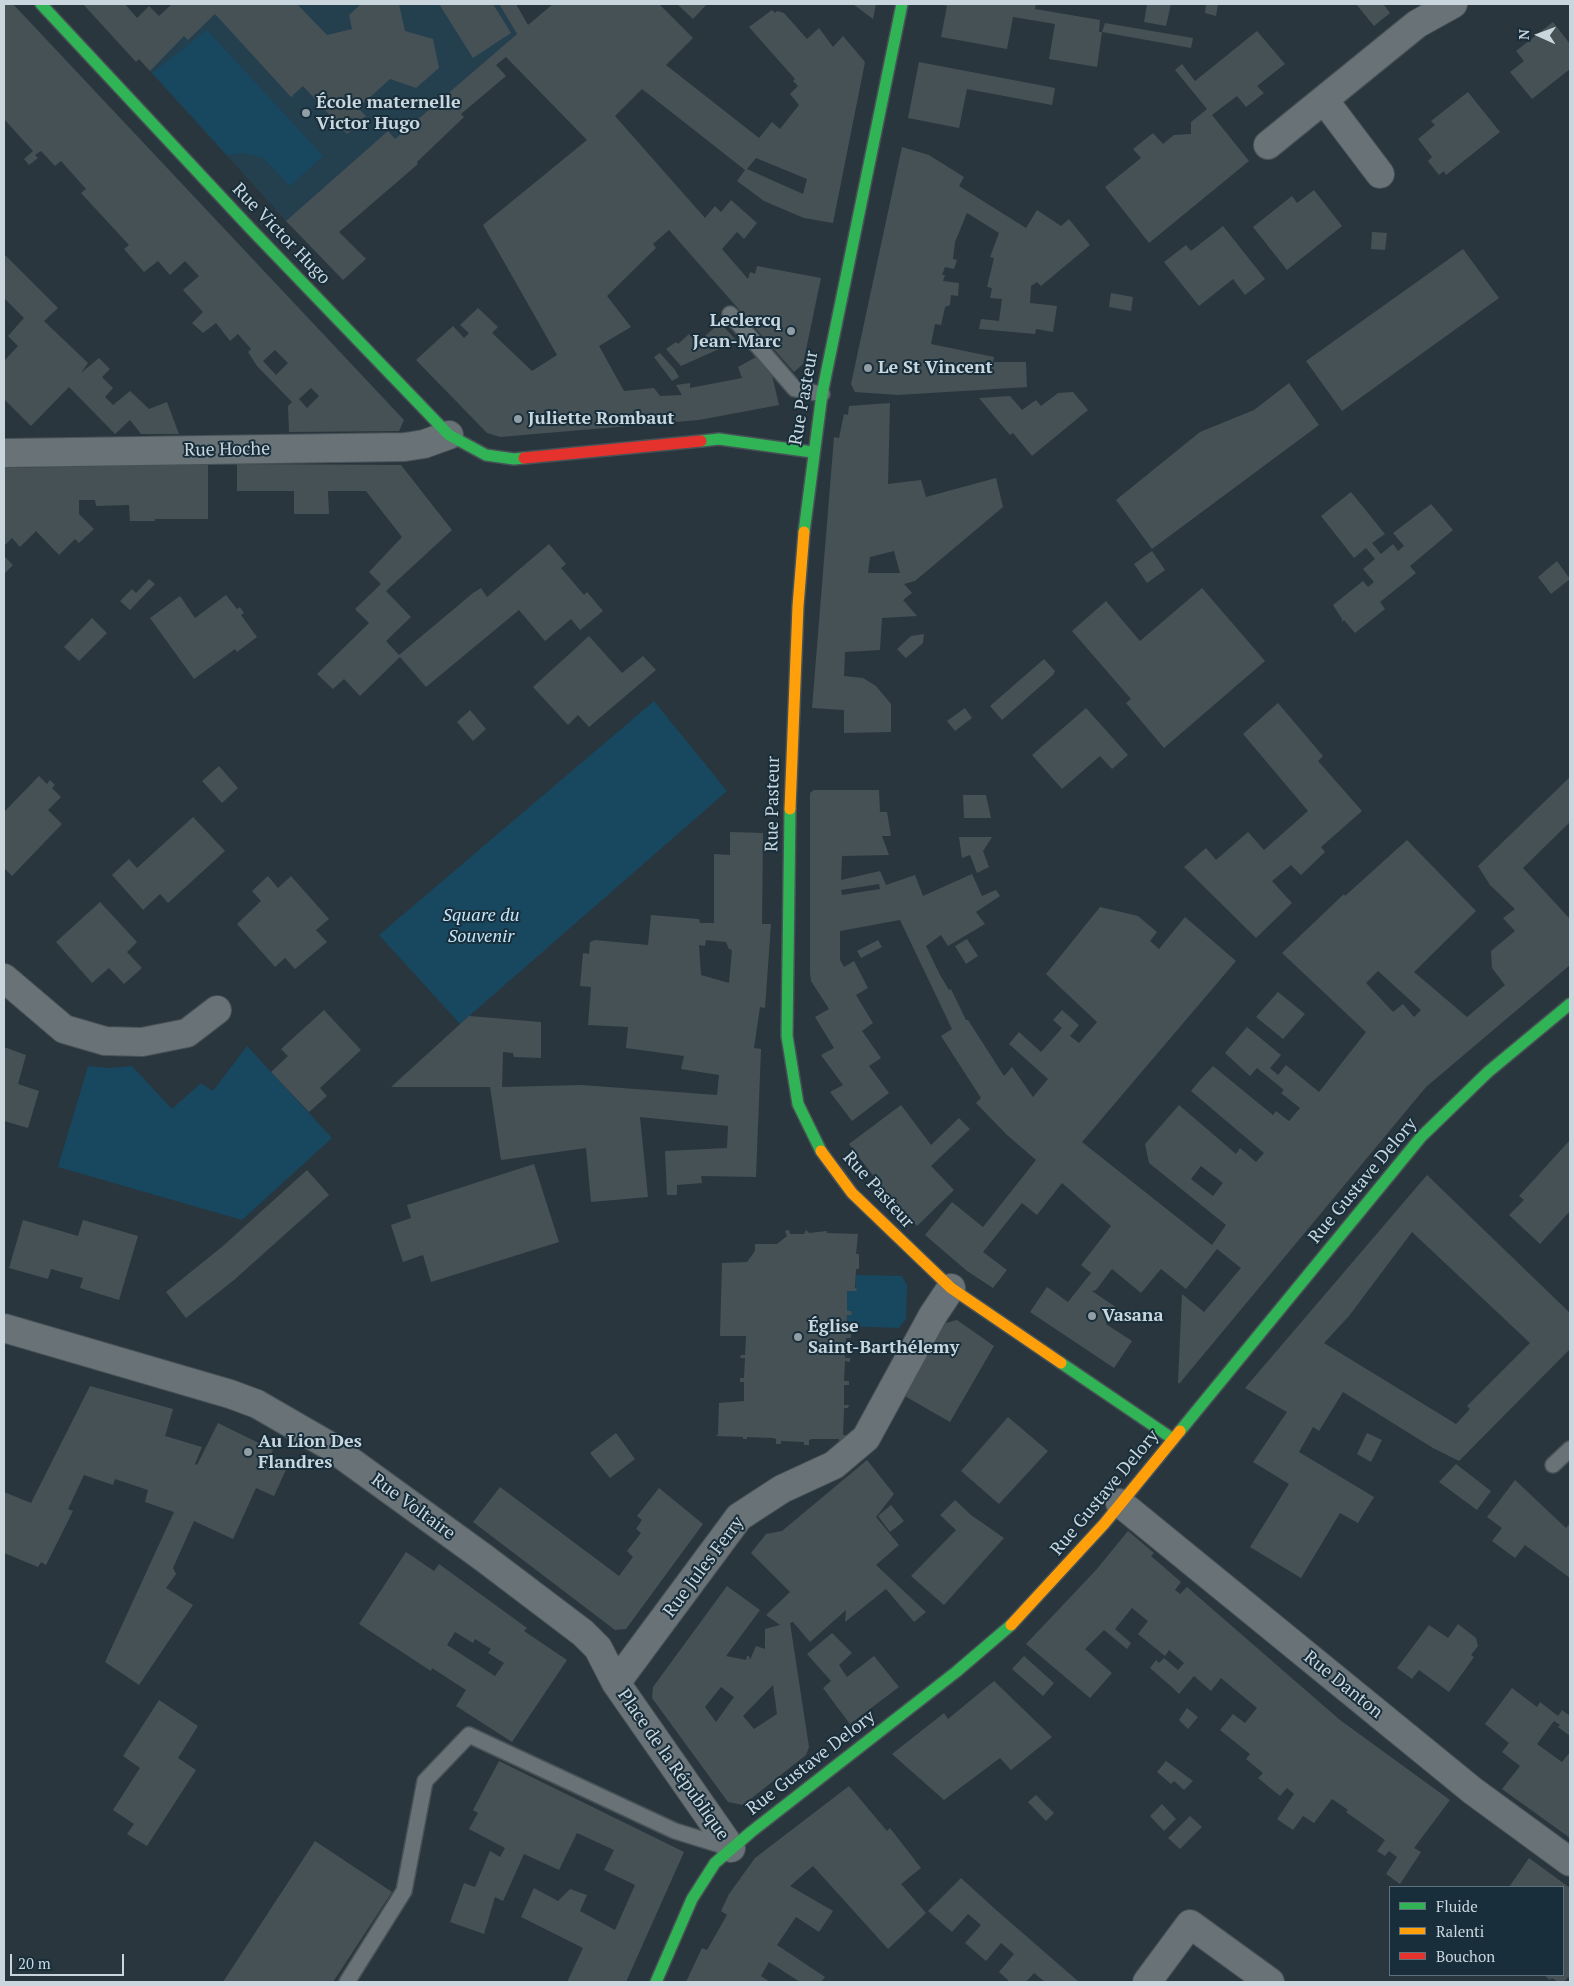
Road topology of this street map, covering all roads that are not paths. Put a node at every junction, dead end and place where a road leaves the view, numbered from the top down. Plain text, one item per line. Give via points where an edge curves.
1 (41, 4) edge
2 (902, 4) edge
3 (1453, 4) edge
4 (1324, 100) junction
5 (1268, 146) dead end
6 (1380, 174) dead end
7 (730, 314) dead end
8 (822, 394) junction
9 (449, 435) junction
10 (812, 452) junction
11 (4, 453) edge
12 (4, 978) edge
13 (1570, 1004) edge
14 (217, 1010) dead end
15 (951, 1288) junction
16 (4, 1328) edge
17 (1173, 1439) junction
18 (1570, 1449) edge
19 (1553, 1465) dead end
20 (1120, 1503) junction
21 (616, 1683) junction
22 (731, 1848) junction
23 (1570, 1862) edge
24 (347, 1982) edge
25 (656, 1982) edge
26 (1147, 1982) edge
27 (1270, 1982) edge

1 - 9 street, Rue Victor Hugo
2 - 8 street, Rue Pasteur
3 - 4 street via 1417,24
4 - 5 street
4 - 6 street
7 - 8 lane via 795,389
8 - 10 street, Rue Pasteur
9 - 10 street, Rue Victor Hugo via 486,456 514,458 719,439
9 - 11 street, Rue Hoche via 405,447
10 - 15 street, Rue Pasteur via 794,670 788,1060 798,1104 818,1147 852,1193
12 - 14 street via 64,1029 105,1041 142,1042 187,1033
13 - 17 street, Rue Gustave Delory via 1488,1072 1421,1137
15 - 17 street, Rue Pasteur
15 - 21 street, Rue Jules Ferry via 866,1438 834,1465 782,1489 739,1517
16 - 21 street, Rue Voltaire via 200,1384 279,1416 328,1445 582,1633 598,1648
17 - 20 street, Rue Gustave Delory
18 - 19 lane
20 - 22 street, Rue Gustave Delory via 1062,1572 992,1642
20 - 23 street, Rue Danton via 1466,1785
21 - 22 street, Place de la République
22 - 24 lane via 674,1831 469,1735 425,1781 404,1891
22 - 25 street, Rue Gustave Delory via 715,1863 700,1886
26 - 27 street via 1190,1924

